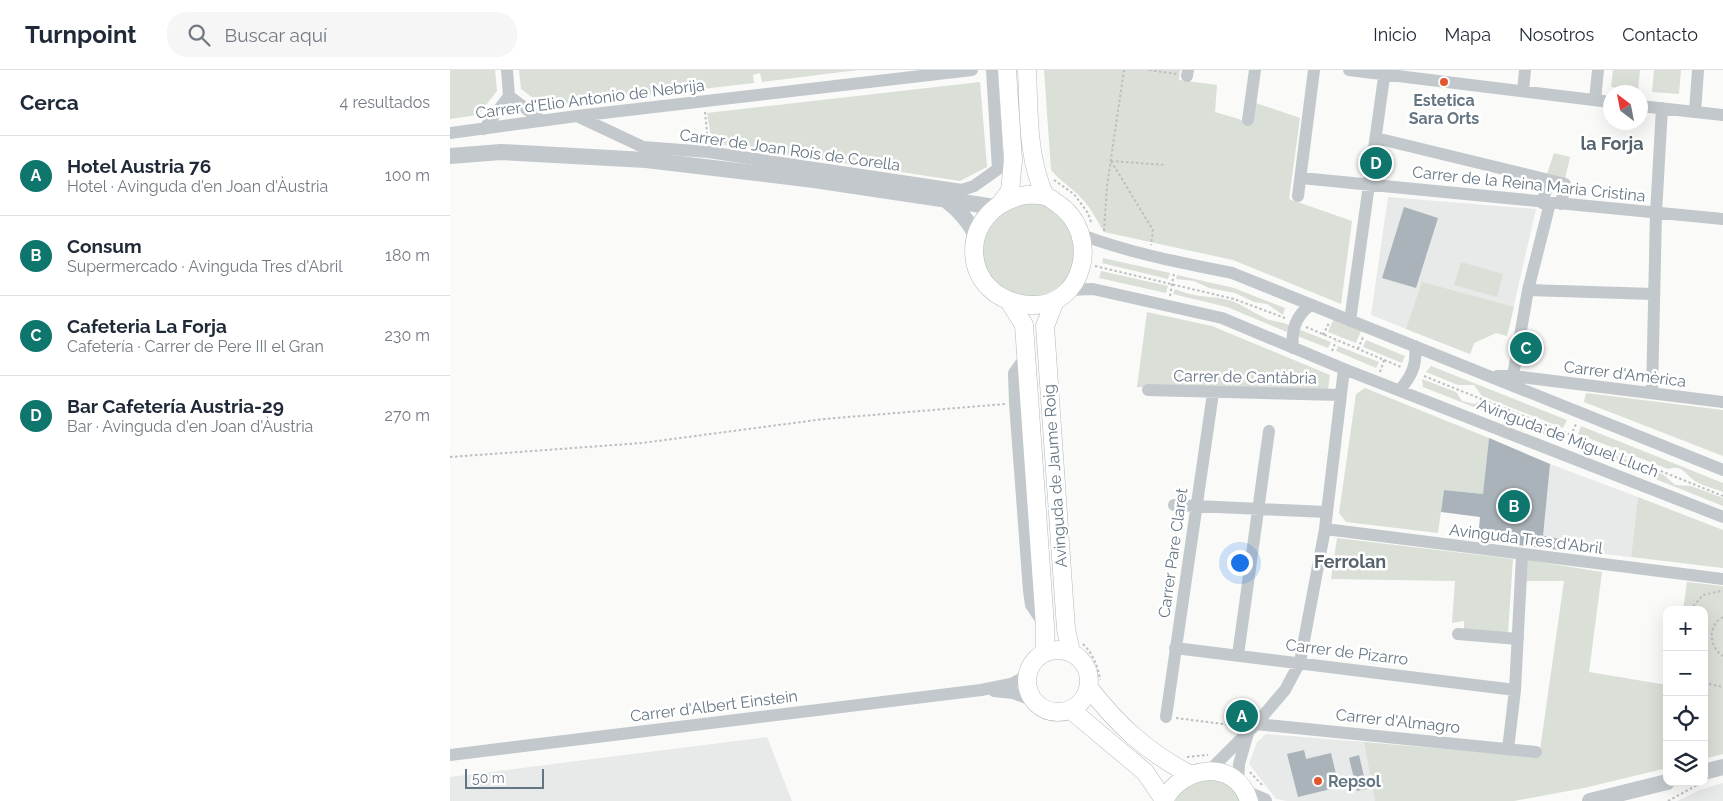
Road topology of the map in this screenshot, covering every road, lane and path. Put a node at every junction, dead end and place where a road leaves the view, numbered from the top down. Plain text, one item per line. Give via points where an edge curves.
1 (507, 70) edge
2 (972, 70) edge
3 (992, 70) edge
4 (1007, 70) edge
5 (1027, 70) edge
6 (1124, 70) edge
7 (1149, 70) edge
8 (1255, 70) edge
9 (1314, 70) edge
10 (1348, 70) edge
11 (1525, 70) edge
12 (1598, 70) edge
13 (1698, 70) edge
14 (1384, 72) edge
15 (930, 73) edge
16 (1187, 73) edge
17 (906, 74) edge
18 (1523, 91) junction
19 (510, 96) junction
20 (1595, 100) junction
21 (1603, 101) edge
22 (1648, 107) edge
23 (1662, 108) junction
24 (704, 110) dead end
25 (1695, 112) junction
26 (1723, 115) edge
27 (577, 116) junction
28 (1248, 120) dead end
29 (542, 121) junction
30 (484, 130) junction
31 (450, 133) edge
32 (1376, 138) junction
33 (708, 146) dead end
34 (450, 156) edge
35 (1111, 161) junction
36 (1166, 165) dead end
37 (1053, 178) dead end
38 (1301, 178) junction
39 (1549, 180) junction
40 (1370, 185) junction
41 (1045, 196) junction
42 (1298, 196) dead end
43 (947, 201) junction
44 (1551, 203) junction
45 (998, 205) junction
46 (1656, 213) junction
47 (1723, 219) edge
48 (976, 236) junction
49 (1094, 239) junction
50 (1149, 254) junction
51 (1177, 262) junction
52 (1095, 266) junction
53 (1172, 283) junction
54 (1528, 290) junction
55 (1069, 293) junction
56 (1654, 294) junction
57 (1009, 301) junction
58 (1168, 305) junction
59 (1312, 305) junction
60 (1350, 321) junction
61 (1295, 322) junction
62 (1414, 346) junction
63 (1293, 348) junction
64 (1027, 355) junction
65 (1344, 369) junction
66 (1414, 372) junction
67 (1494, 376) joint
68 (1515, 382) junction
69 (1148, 390) dead end
70 (1400, 390) junction
71 (1212, 393) junction
72 (1652, 393) junction
73 (1341, 395) junction
74 (1015, 402) junction
75 (1723, 402) edge
76 (1577, 421) dead end
77 (1269, 431) dead end
78 (1572, 435) junction
79 (1566, 447) dead end
80 (450, 457) edge
81 (1723, 470) edge
82 (1723, 496) edge
83 (1174, 505) dead end
84 (1196, 506) junction
85 (1259, 509) junction
86 (1327, 512) junction
87 (1723, 517) edge
88 (1325, 529) junction
89 (1522, 555) junction
90 (1723, 579) edge
91 (1723, 591) edge
92 (1693, 606) edge
93 (1723, 617) edge
94 (1045, 626) junction
95 (1458, 634) dead end
96 (1518, 639) junction
97 (1077, 648) junction
98 (1175, 648) junction
99 (1045, 652) junction
100 (1238, 655) junction
101 (1723, 656) edge
102 (1300, 662) junction
103 (1027, 676) junction
104 (1708, 684) edge
105 (1095, 685) junction
106 (1723, 687) edge
107 (981, 690) junction
108 (1515, 690) junction
109 (1032, 700) junction
110 (1071, 710) junction
111 (1166, 717) joint
112 (1247, 729) junction
113 (1508, 749) junction
114 (1536, 752) dead end
115 (450, 755) edge
116 (1180, 758) dead end
117 (1224, 758) junction
118 (1239, 764) junction
119 (1723, 767) edge
120 (1209, 770) junction
121 (1189, 774) junction
122 (1708, 775) edge
123 (1663, 783) edge
124 (1694, 786) edge
125 (1245, 792) edge
126 (1265, 796) edge
127 (1164, 800) edge
128 (1590, 801) edge
129 (1668, 801) edge

1 - 19 street
2 - 15 street, Carrer d'Elio Antonio de Nebrija
3 - 27 street, Carrer de Joan Roís de Corella via 998,169 974,186 962,190 708,152 643,146
4 - 45 main road via 1013,160 1010,191
5 - 41 main road via 1032,158
6 - 35 path
7 - 16 path
8 - 28 street
9 - 38 street
10 - 14 street
11 - 18 street
12 - 20 street
13 - 25 street
14 - 18 street
14 - 32 street
15 - 17 street, Carrer d'Elio Antonio de Nebrija
17 - 27 street, Carrer d'Elio Antonio de Nebrija
18 - 20 street
19 - 29 street
19 - 30 street
20 - 21 street
22 - 23 street
23 - 25 street
23 - 46 street
24 - 33 path
25 - 26 street
27 - 29 street, Carrer d'Elio Antonio de Nebrija
29 - 30 street, Carrer d'Elio Antonio de Nebrija
30 - 31 street, Carrer d'Elio Antonio de Nebrija
32 - 39 street
32 - 40 street
34 - 43 street via 501,152 646,160 814,180
35 - 36 path
35 - 49 path
35 - 50 path via 1153,230
37 - 49 path via 1074,194 1088,213
38 - 40 street, Carrer de la Reina Maria Cristina
38 - 42 street
39 - 44 street
39 - 44 street via 1565,184
40 - 44 street, Carrer de la Reina Maria Cristina
40 - 60 street
41 - 45 main road via 1010,198
41 - 49 main road via 1071,214
43 - 45 street
43 - 48 street via 959,210
44 - 46 street, Carrer de la Reina Maria Cristina
44 - 54 street
45 - 48 main road via 979,227
46 - 47 street, Carrer de la Reina Maria Cristina
46 - 56 street
48 - 57 main road via 975,263 981,278 994,293
49 - 50 street, Avinguda de Miguel Lluch
49 - 52 path
49 - 55 main road via 1084,249 1082,268
50 - 51 street, Avinguda de Miguel Lluch
51 - 53 path
51 - 59 street, Avinguda de Miguel Lluch via 1232,273
52 - 53 path
52 - 55 path
53 - 58 path
53 - 61 path via 1234,298
54 - 56 street
54 - 68 street
55 - 57 main road via 1032,305
55 - 58 street, Avinguda de Miguel Lluch
55 - 97 main road, Avinguda de Jaume Roig via 1045,326 1066,629
56 - 72 street
57 - 64 main road, Avinguda de Jaume Roig via 1024,326
58 - 63 street, Avinguda de Miguel Lluch via 1222,318
59 - 60 street, Avinguda de Miguel Lluch
59 - 61 street via 1303,310
60 - 62 street, Avinguda de Miguel Lluch
61 - 63 street
61 - 66 path
62 - 66 street
62 - 67 street, Avinguda de Miguel Lluch
63 - 65 street, Avinguda de Miguel Lluch
64 - 74 street via 1014,373
64 - 94 main road, Avinguda de Jaume Roig
65 - 70 street, Avinguda de Miguel Lluch
65 - 73 street
66 - 70 street
66 - 78 path
67 - 68 street, Carrer d'Amèrica
68 - 72 street, Carrer d'Amèrica
68 - 81 street, Avinguda de Miguel Lluch
69 - 71 street, Carrer de Cantàbria
70 - 87 street, Avinguda de Miguel Lluch
71 - 73 street, Carrer de Cantàbria
71 - 84 street, Carrer Pare Claret
72 - 75 street, Carrer d'Amèrica
73 - 86 street
74 - 80 path via 824,419 642,443
74 - 94 street via 1029,591 1031,605
76 - 78 path
77 - 85 street
78 - 79 path
78 - 82 path
83 - 84 street
84 - 85 street
84 - 98 street, Carrer Pare Claret
85 - 86 street
85 - 100 street
86 - 88 street
88 - 89 street, Avinguda Tres d'Abril
88 - 102 street
89 - 90 street, Avinguda Tres d'Abril
89 - 96 street
91 - 92 path via 1703,595
93 - 101 path via 1714,626 1711,636 1716,650
94 - 99 main road, Avinguda de Jaume Roig
95 - 96 street
96 - 108 street
97 - 99 main road
97 - 105 main road
97 - 105 path via 1090,651 1098,667
98 - 100 street, Carrer de Pizarro
98 - 111 street, Carrer Pare Claret
99 - 103 main road via 1033,662
100 - 102 street, Carrer de Pizarro
102 - 108 street, Carrer de Pizarro
102 - 112 street via 1285,690
103 - 107 street, Carrer d'Albert Einstein via 1011,684
103 - 109 main road
104 - 106 path
105 - 110 main road
105 - 121 main road via 1111,716 1158,758
107 - 109 street, Carrer d'Albert Einstein via 1012,693
107 - 115 street, Carrer d'Albert Einstein
108 - 113 street
109 - 110 main road via 1050,711
110 - 127 main road via 1145,772
111 - 112 path
112 - 113 street, Carrer d'Almagro
112 - 117 street
112 - 118 street
113 - 114 street, Carrer d'Almagro
116 - 117 path via 1216,755
117 - 120 street
118 - 125 street
118 - 126 path via 1247,768
119 - 122 street
120 - 121 main road
120 - 125 main road via 1224,774
121 - 127 main road via 1174,785
123 - 128 street
124 - 129 path
125 - 126 street

